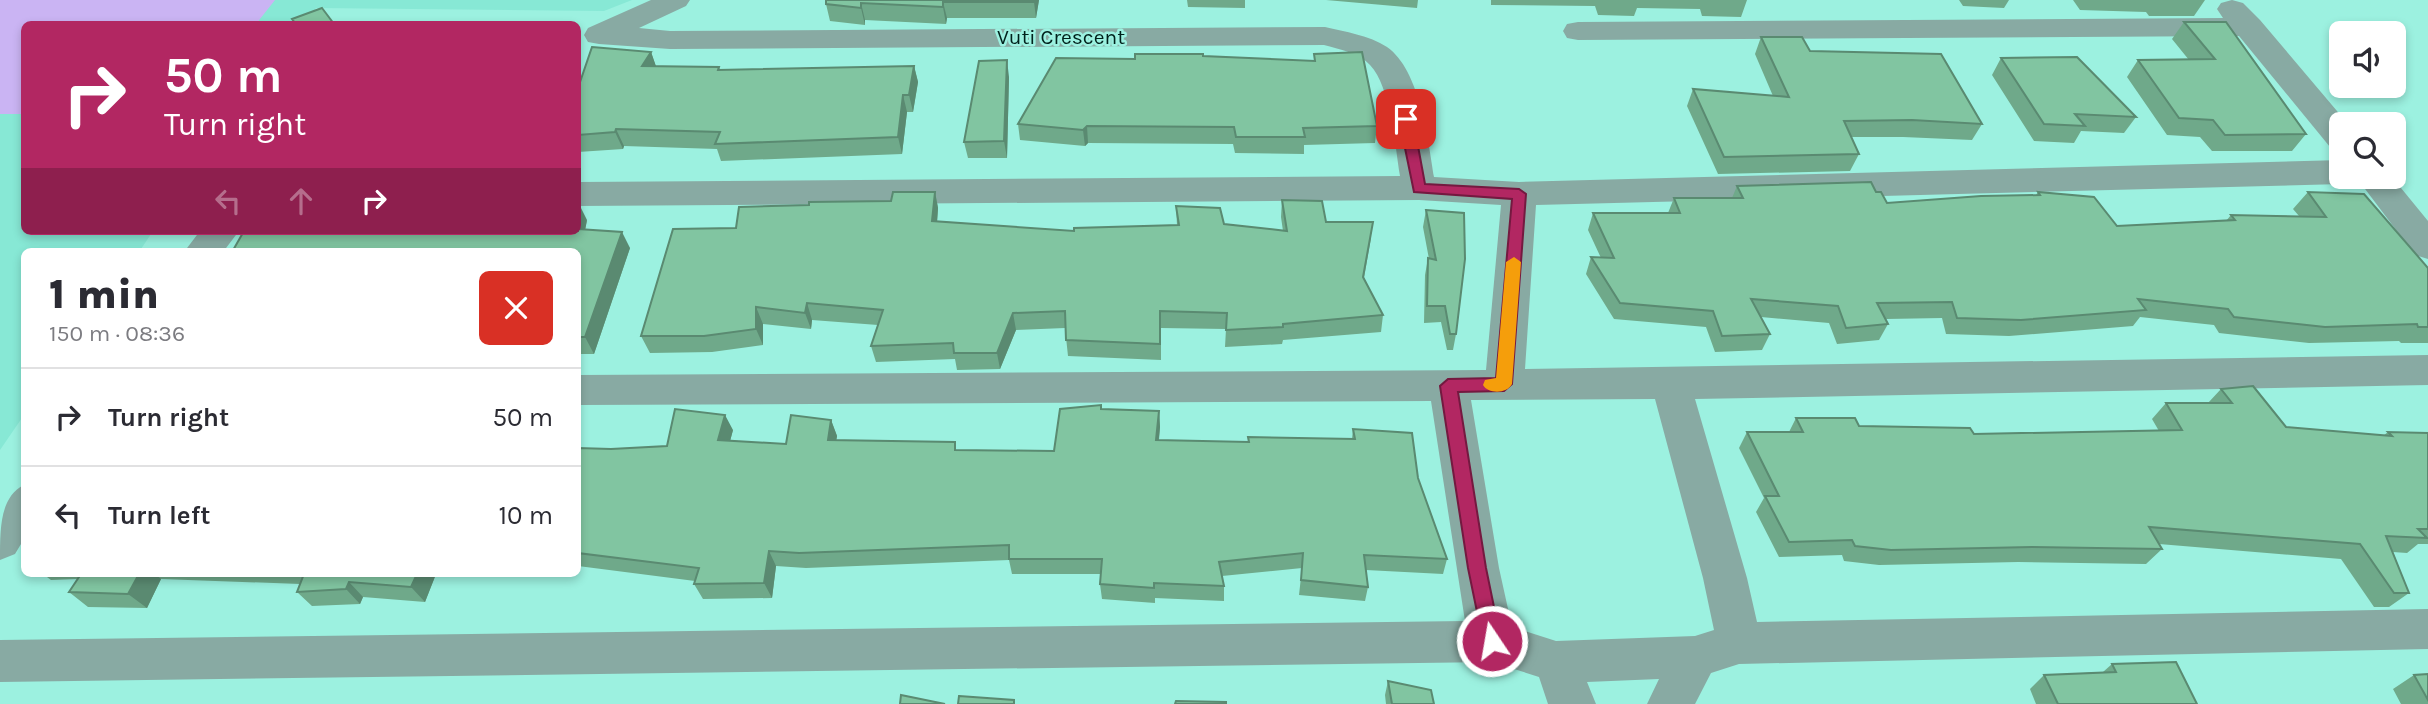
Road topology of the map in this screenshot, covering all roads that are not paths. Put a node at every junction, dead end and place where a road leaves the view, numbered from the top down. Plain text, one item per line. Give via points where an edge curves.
1 (676, 0) edge
2 (2224, 0) edge
3 (2249, 27) junction
4 (1578, 31) dead end
5 (588, 40) edge
6 (2329, 123) edge
7 (2329, 172) edge
8 (1419, 188) junction
9 (2383, 189) edge
10 (581, 194) edge
11 (1519, 194) junction
12 (217, 235) edge
13 (2428, 246) edge
14 (205, 248) edge
15 (2428, 370) edge
16 (1504, 384) junction
17 (1671, 384) junction
18 (1448, 386) junction
19 (581, 390) edge
20 (21, 508) edge
21 (0, 541) edge
22 (2428, 629) edge
23 (1492, 641) junction
24 (1738, 643) junction
25 (1695, 657) junction
26 (0, 661) edge
27 (1556, 662) junction
28 (1572, 704) edge
29 (1671, 704) edge

1 - 5 street
2 - 3 street
3 - 4 street
3 - 6 street
5 - 8 street, Vuti Crescent via 1325,36 1381,58 1402,96
7 - 11 street
8 - 10 street
8 - 11 street
9 - 13 street
11 - 16 street
12 - 14 street
15 - 17 street
16 - 17 street
16 - 18 street
17 - 24 street via 1725,578
18 - 19 street
18 - 23 street
20 - 21 street
22 - 24 street
23 - 26 street
23 - 27 street
24 - 25 street
25 - 27 street
25 - 29 street
27 - 28 street

